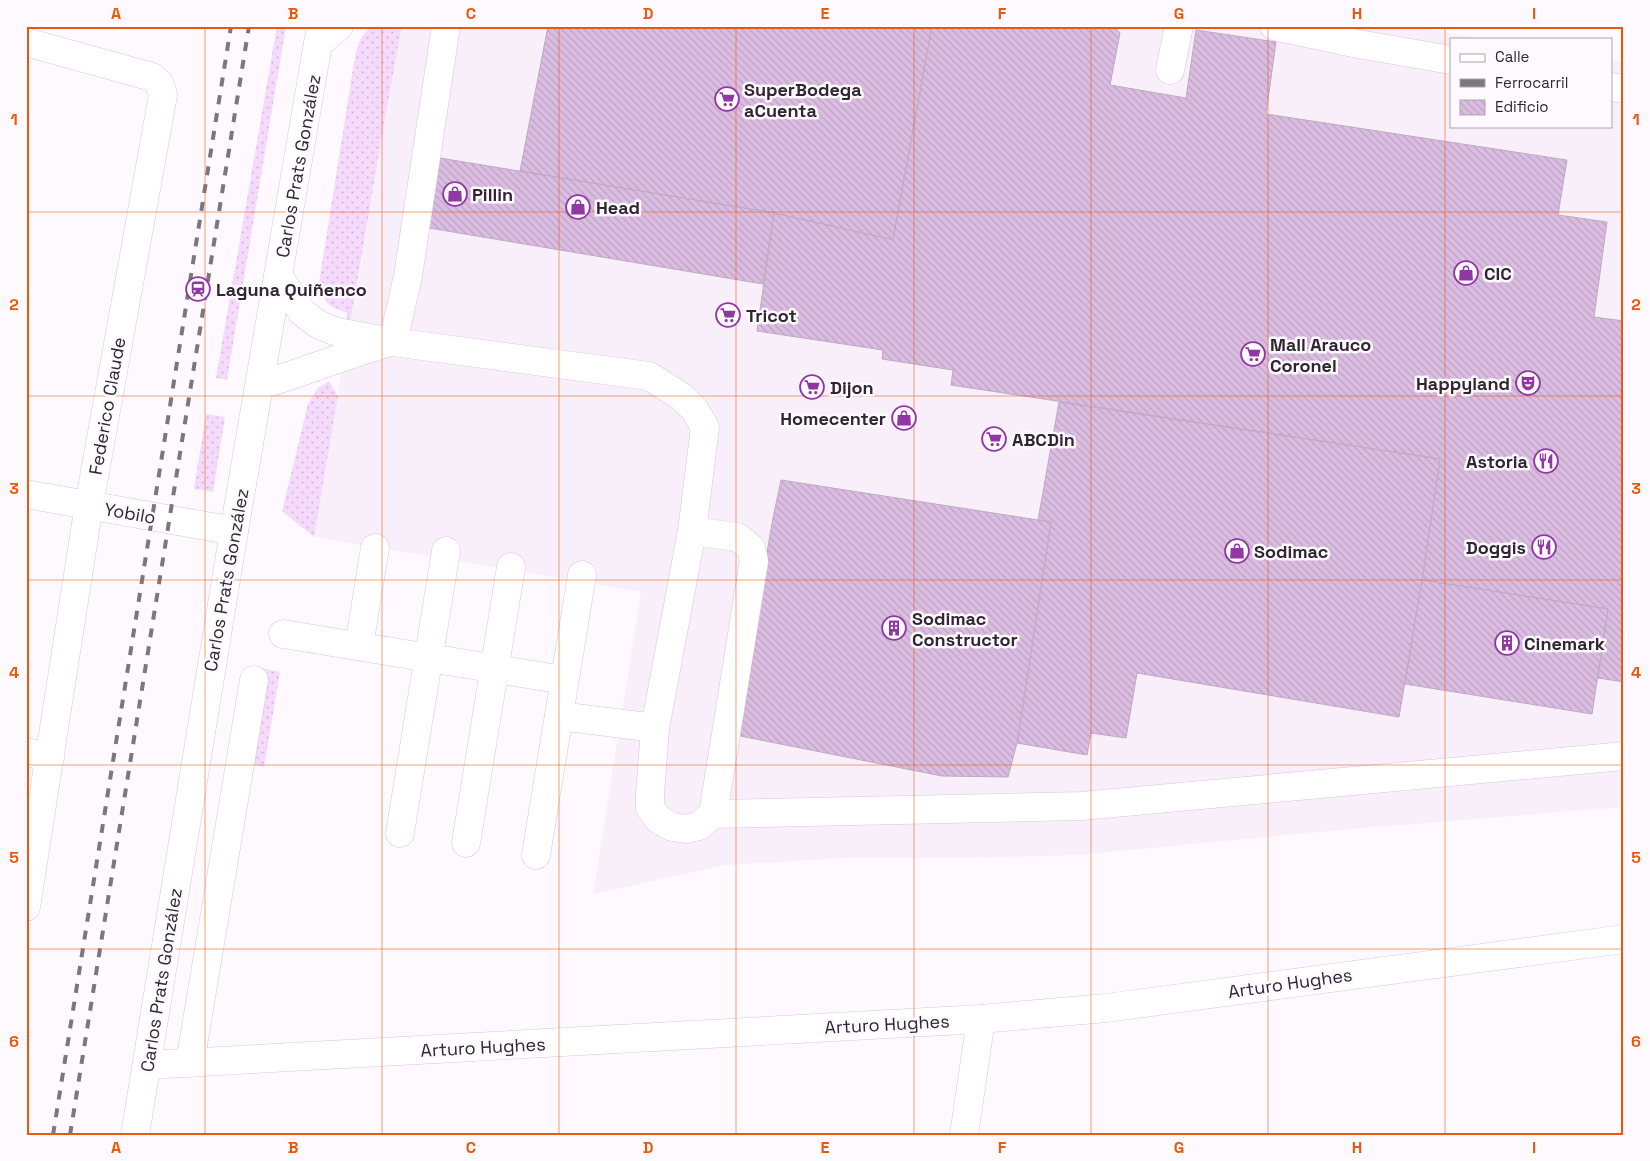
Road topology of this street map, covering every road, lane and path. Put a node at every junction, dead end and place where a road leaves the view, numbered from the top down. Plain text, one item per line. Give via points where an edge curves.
1 (339, 26) edge
2 (446, 26) edge
3 (1179, 26) edge
4 (1274, 26) edge
5 (320, 35) edge
6 (26, 42) edge
7 (1450, 60) edge
8 (1170, 70) dead end
9 (279, 277) junction
10 (393, 342) junction
11 (260, 385) junction
12 (26, 494) edge
13 (89, 505) junction
14 (692, 530) junction
15 (234, 531) junction
16 (375, 548) dead end
17 (446, 551) dead end
18 (511, 566) dead end
19 (582, 575) dead end
20 (283, 634) dead end
21 (359, 646) junction
22 (429, 658) junction
23 (494, 669) junction
24 (254, 680) dead end
25 (564, 680) junction
26 (559, 716) junction
27 (655, 728) junction
28 (38, 755) edge
29 (1624, 756) edge
30 (713, 814) junction
31 (400, 834) dead end
32 (466, 843) dead end
33 (536, 855) dead end
34 (26, 907) edge
35 (1624, 939) edge
36 (981, 1019) junction
37 (190, 1063) junction
38 (147, 1065) junction
39 (135, 1135) edge
40 (964, 1135) edge

1 - 5 street
2 - 10 street via 408,276
3 - 8 street
4 - 7 street
5 - 9 street, Carlos Prats González
6 - 13 street, Federico Claude via 144,74 152,77 162,89 163,102
9 - 10 street via 302,312 319,324 337,332
9 - 11 street, Carlos Prats González
10 - 11 street
10 - 14 street via 650,376 682,397 705,427
11 - 15 street, Carlos Prats González
12 - 13 street, Yobilo
13 - 15 street, Yobilo
13 - 28 street, Federico Claude
14 - 27 street
14 - 30 street via 737,537 751,548 754,561
15 - 38 street, Carlos Prats González
16 - 21 street
17 - 22 street
18 - 23 street
19 - 25 street
20 - 21 street
21 - 22 street
22 - 23 street
22 - 31 street
23 - 25 street
23 - 32 street
24 - 37 street
25 - 26 street
26 - 27 street
26 - 33 street
27 - 30 street via 650,808 658,819 672,827 686,829 699,826
28 - 34 street, Federico Claude
29 - 30 street via 1082,806
35 - 36 street, Arturo Hughes via 1106,1008
36 - 37 street, Arturo Hughes
36 - 40 street
37 - 38 street, Arturo Hughes
38 - 39 street, Carlos Prats González

